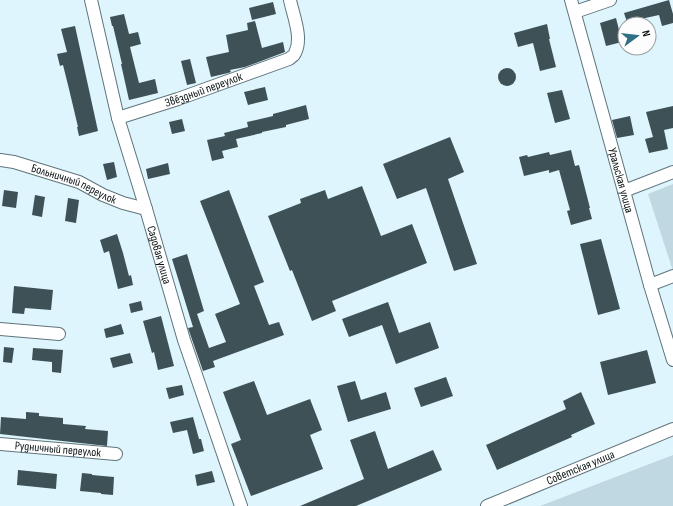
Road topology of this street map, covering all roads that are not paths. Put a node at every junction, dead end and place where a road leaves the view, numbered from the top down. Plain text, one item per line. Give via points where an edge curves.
1 (91, 0) edge
2 (290, 0) edge
3 (610, 0) edge
4 (573, 6) edge
5 (118, 118) junction
6 (0, 160) edge
7 (673, 172) edge
8 (624, 191) junction
9 (146, 209) junction
10 (673, 276) edge
11 (650, 285) junction
12 (0, 329) edge
13 (59, 334) dead end
14 (673, 360) edge
15 (673, 428) edge
16 (0, 444) edge
17 (116, 454) dead end
18 (241, 506) edge
19 (487, 506) edge

1 - 5 street, Садовая улица
2 - 5 street, Звёздный переулок via 299,43 295,54 289,59
3 - 4 street
4 - 8 street, Уральская улица
5 - 9 street, Садовая улица
6 - 9 street, Больничный переулок via 79,182 103,195
7 - 8 street
8 - 11 street, Уральская улица
9 - 18 street, Садовая улица via 184,340
10 - 11 street
11 - 14 street, Уральская улица
12 - 13 street
15 - 19 street, Советская улица
16 - 17 street, Рудничный переулок

